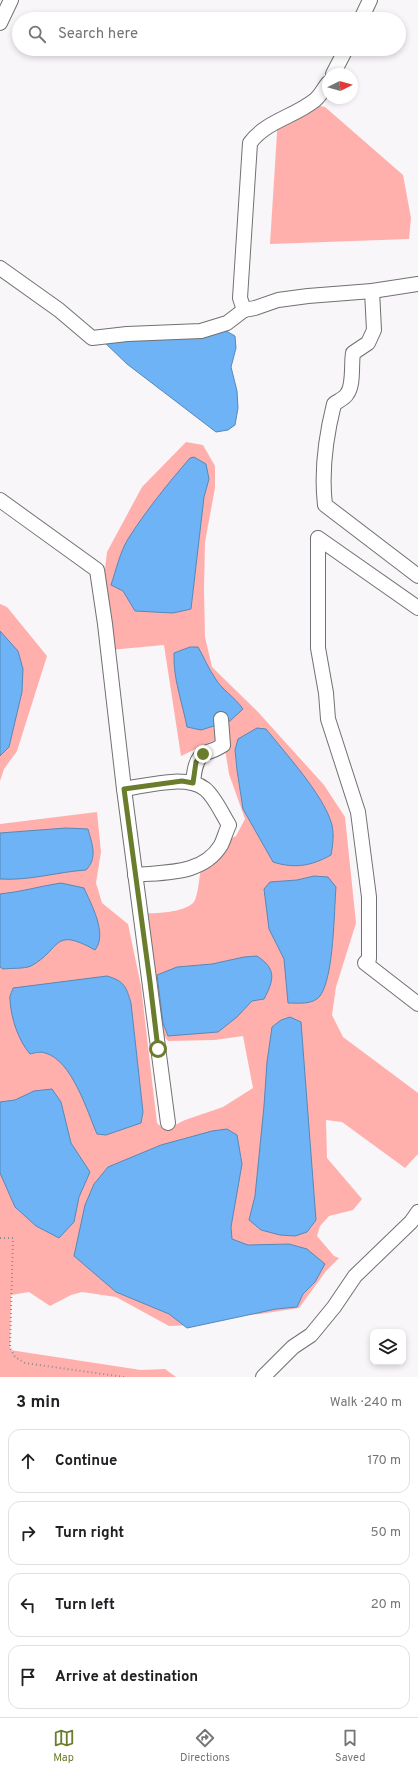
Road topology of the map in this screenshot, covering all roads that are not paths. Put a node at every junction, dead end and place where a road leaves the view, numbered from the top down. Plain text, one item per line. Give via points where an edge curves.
1 (11, 0) edge
2 (370, 0) edge
3 (364, 12) edge
4 (0, 23) edge
5 (342, 56) edge
6 (336, 68) edge
7 (322, 91) edge
8 (0, 268) edge
9 (418, 284) edge
10 (372, 291) junction
11 (244, 310) junction
12 (0, 500) edge
13 (418, 576) edge
14 (418, 608) edge
15 (221, 720) dead end
16 (193, 783) junction
17 (124, 789) junction
18 (135, 875) junction
19 (418, 1004) edge
20 (168, 1123) dead end
21 (418, 1212) edge
22 (263, 1377) edge

1 - 4 lane
2 - 3 lane
5 - 6 lane
7 - 11 lane via 315,100 264,128 250,143 240,298
8 - 11 lane via 59,310 92,338 127,334 201,332 228,323
9 - 10 lane
10 - 11 lane via 278,300
10 - 13 lane via 374,330 368,343 353,353 352,379 347,394 334,404 327,434 325,505
12 - 17 lane via 97,570
14 - 19 lane via 318,538 318,648 328,720 358,812 369,912 368,959 365,963
15 - 16 lane via 223,745 203,754 196,762
16 - 17 lane via 182,781
16 - 18 lane via 205,789 229,825 221,845 210,858 195,867
17 - 18 lane
18 - 20 lane
21 - 22 lane via 411,1222 355,1276 311,1335 293,1347

